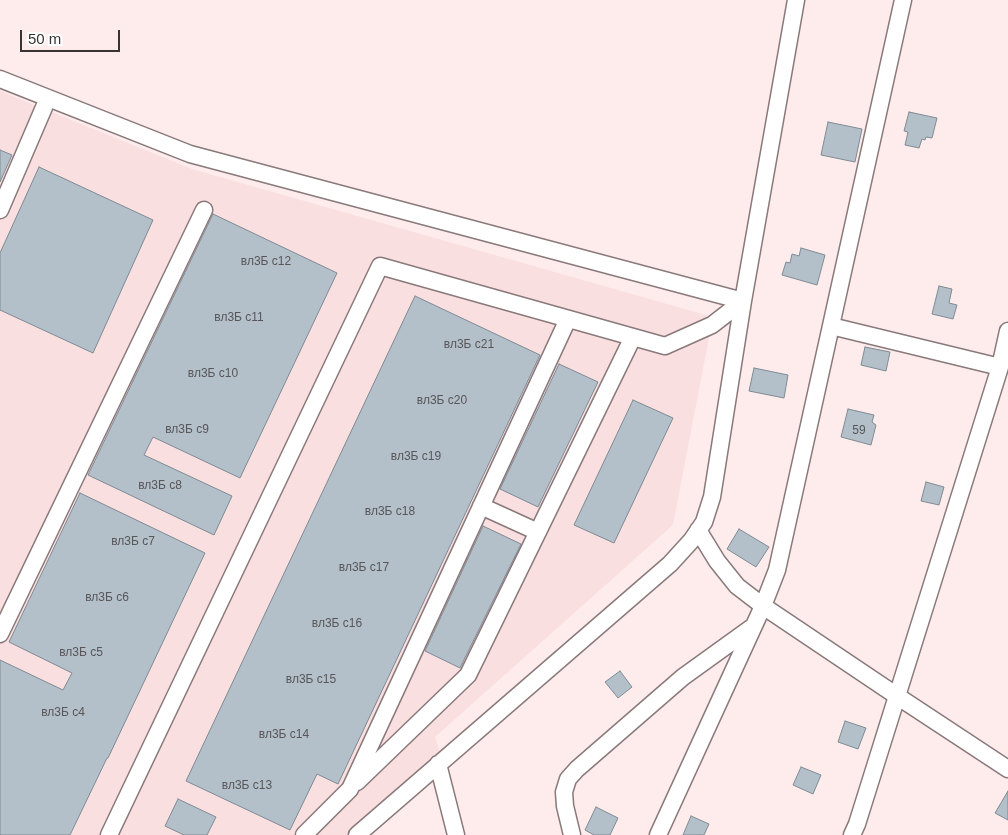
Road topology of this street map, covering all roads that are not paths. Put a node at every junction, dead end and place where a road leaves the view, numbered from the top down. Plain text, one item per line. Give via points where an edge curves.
1 (796, 0) edge
2 (903, 0) edge
3 (0, 78) edge
4 (48, 98) junction
5 (0, 210) edge
6 (204, 210) dead end
7 (743, 301) junction
8 (568, 319) junction
9 (831, 326) junction
10 (1008, 331) edge
11 (633, 337) junction
12 (1000, 367) junction
13 (481, 506) junction
14 (698, 530) junction
15 (538, 532) junction
16 (763, 606) junction
17 (753, 626) junction
18 (0, 634) edge
19 (897, 696) junction
20 (438, 764) junction
21 (1008, 769) edge
22 (350, 789) junction
23 (456, 834) edge
24 (109, 835) edge
25 (304, 835) edge
26 (357, 835) edge
27 (572, 835) edge
28 (658, 835) edge
29 (852, 835) edge

1 - 7 street
2 - 9 street
3 - 4 street
4 - 5 street
4 - 7 street via 190,154
6 - 18 street
7 - 11 street via 712,325 665,346
7 - 14 street via 712,497
8 - 11 street
8 - 13 street
8 - 24 street via 380,266
9 - 12 street
9 - 16 street via 777,570
10 - 12 street
11 - 15 street
12 - 19 street
13 - 15 street
13 - 22 street
14 - 16 street via 737,586
14 - 20 street via 670,564
15 - 22 street via 468,675
16 - 17 street
16 - 19 street
17 - 27 street via 683,677 568,779 564,792 565,806
17 - 28 street
19 - 21 street
19 - 29 street
20 - 23 street
20 - 26 street
22 - 25 street

